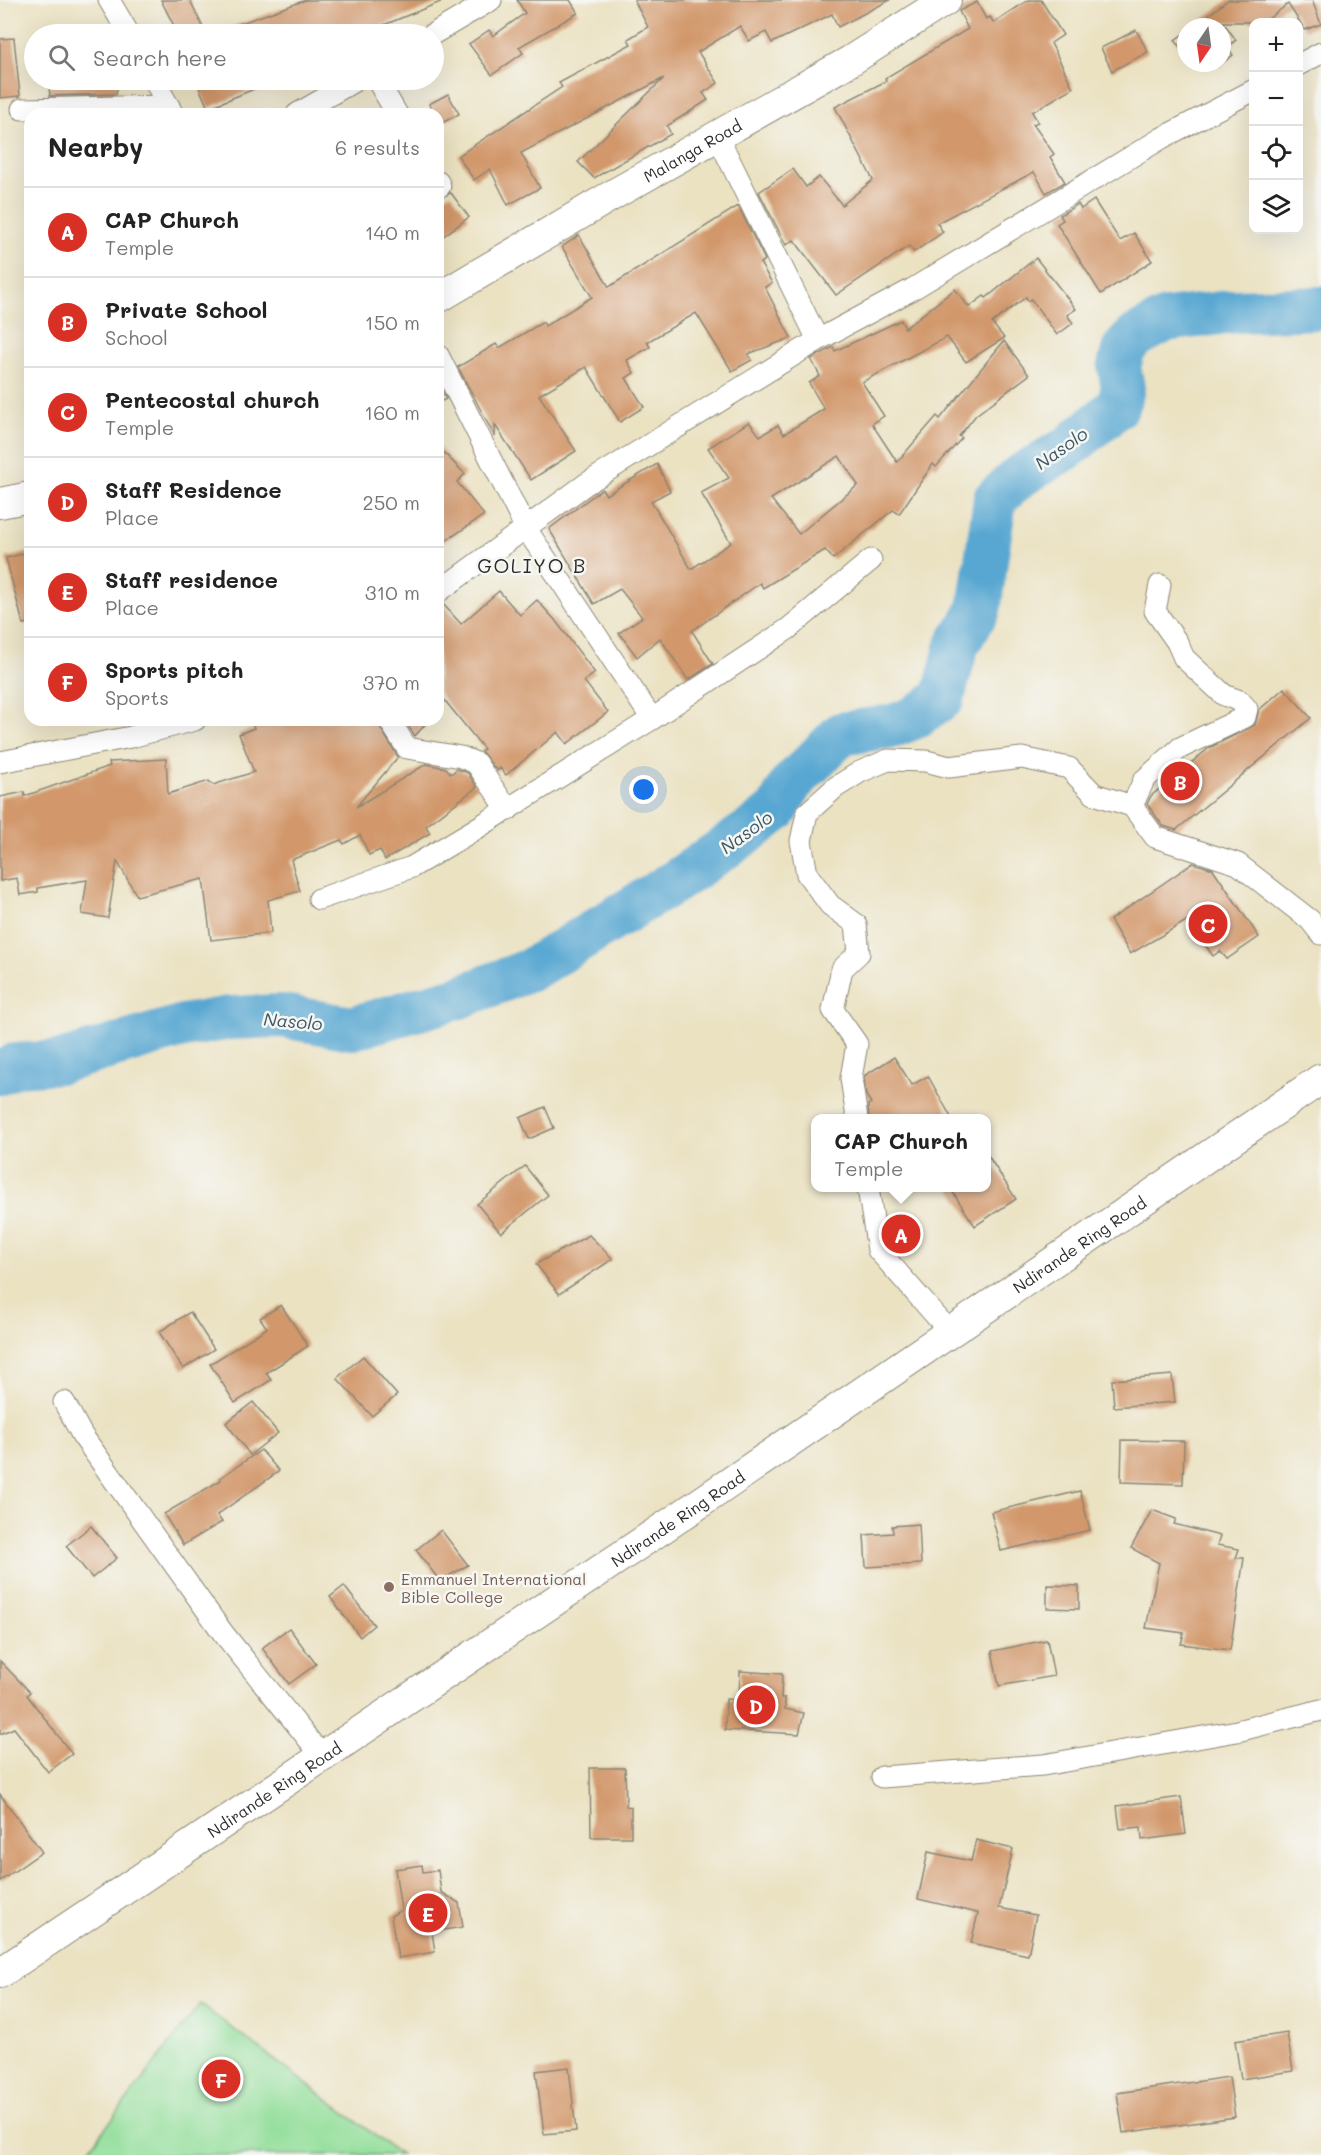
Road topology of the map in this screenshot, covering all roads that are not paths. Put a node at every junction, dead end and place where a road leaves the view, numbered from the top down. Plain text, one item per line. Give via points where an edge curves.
1 (109, 0) edge
2 (491, 0) edge
3 (946, 0) edge
4 (123, 24) edge
5 (444, 28) edge
6 (1321, 53) edge
7 (1303, 63) edge
8 (160, 90) edge
9 (339, 90) edge
10 (383, 90) edge
11 (1249, 93) edge
12 (170, 108) edge
13 (307, 108) edge
14 (393, 108) edge
15 (718, 137) junction
16 (444, 294) edge
17 (818, 340) junction
18 (444, 367) edge
19 (24, 498) edge
20 (0, 503) edge
21 (525, 527) junction
22 (871, 560) dead end
23 (1160, 585) dead end
24 (444, 588) edge
25 (652, 719) junction
26 (172, 726) edge
27 (393, 726) edge
28 (0, 762) edge
29 (1132, 806) junction
30 (508, 810) junction
31 (319, 899) dead end
32 (1321, 934) edge
33 (1321, 1079) edge
34 (856, 1114) edge
35 (869, 1192) edge
36 (950, 1332) junction
37 (64, 1402) dead end
38 (1321, 1710) edge
39 (321, 1756) junction
40 (882, 1777) dead end
41 (0, 1973) edge

1 - 4 street
2 - 5 street
3 - 15 street, Malanga Road
6 - 7 street
8 - 12 street
9 - 13 street
10 - 14 street
11 - 17 street via 1162,138 911,290
15 - 16 street, Malanga Road
15 - 17 street
17 - 21 street via 586,484
18 - 21 street
19 - 20 street
21 - 24 street
21 - 25 street
22 - 25 street via 788,629
23 - 29 street via 1155,611 1184,658 1247,709 1245,717 1180,748 1144,780
25 - 30 street
26 - 28 street
27 - 30 street via 407,748 476,763
29 - 32 street via 1155,837 1238,864 1310,920
29 - 34 street via 1094,794 1069,768 1045,762 1022,758 949,767 926,761 888,760 836,787 807,813 801,841 807,874 830,905 856,924 859,953 842,969 833,1010 857,1044 851,1078
30 - 31 street via 412,867
33 - 36 street, Ndirande Ring Road
35 - 36 street via 878,1250
36 - 39 street, Ndirande Ring Road
37 - 39 street via 82,1435 223,1634
38 - 40 street via 1237,1731 1043,1765
39 - 41 street, Ndirande Ring Road

